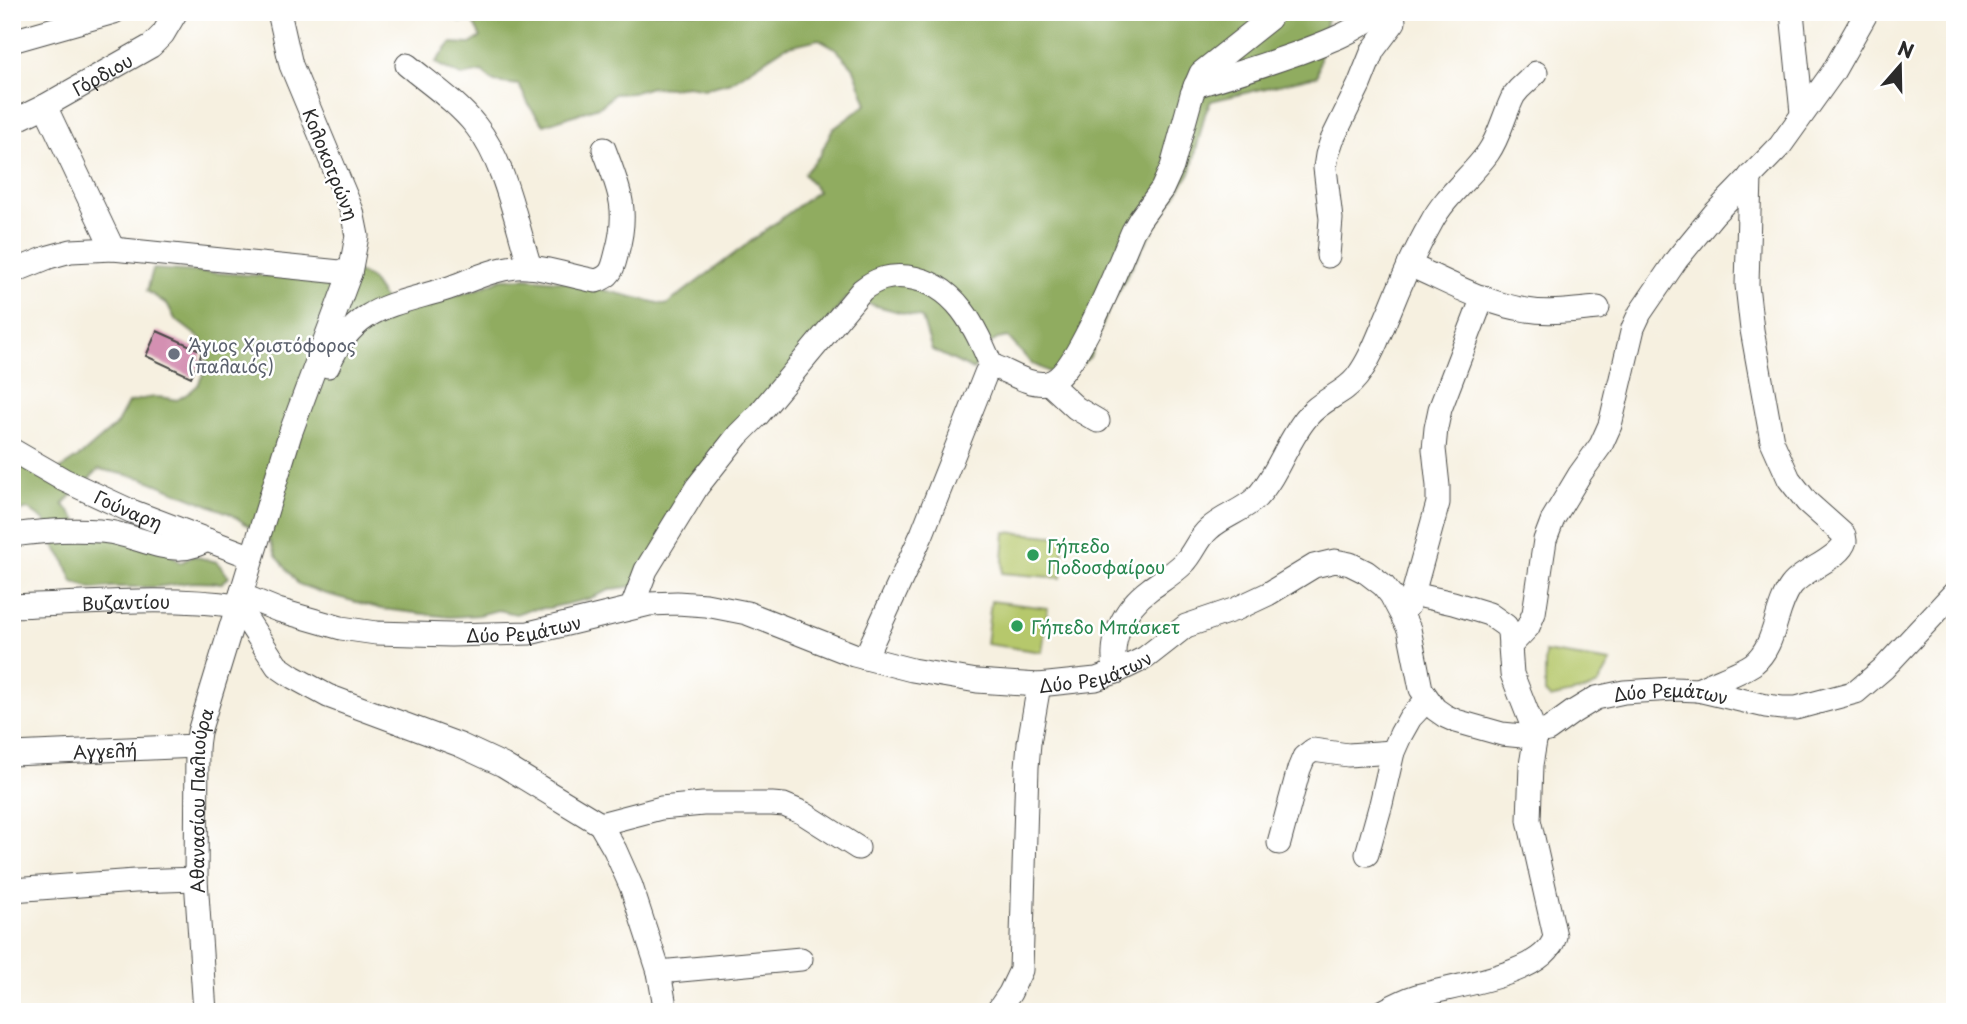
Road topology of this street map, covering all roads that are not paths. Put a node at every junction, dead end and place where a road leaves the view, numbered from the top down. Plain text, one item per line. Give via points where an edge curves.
1 (114, 12) edge
2 (176, 12) edge
3 (279, 12) edge
4 (1274, 12) edge
5 (1380, 12) edge
6 (1393, 12) edge
7 (1792, 12) edge
8 (1867, 12) edge
9 (12, 41) edge
10 (407, 65) dead end
11 (1536, 74) dead end
12 (1195, 86) junction
13 (45, 106) junction
14 (1802, 113) junction
15 (12, 122) edge
16 (604, 149) dead end
17 (1750, 176) junction
18 (113, 249) junction
19 (1328, 256) dead end
20 (1409, 265) junction
21 (530, 267) junction
22 (12, 272) edge
23 (351, 273) junction
24 (1483, 297) junction
25 (1598, 308) dead end
26 (992, 367) junction
27 (1049, 383) junction
28 (1098, 421) dead end
29 (12, 450) edge
30 (282, 462) junction
31 (12, 535) edge
32 (207, 540) junction
33 (252, 557) junction
34 (1955, 592) edge
35 (239, 601) junction
36 (1408, 604) junction
37 (12, 606) edge
38 (632, 607) junction
39 (1510, 646) junction
40 (865, 658) junction
41 (1116, 672) junction
42 (1039, 685) junction
43 (1698, 690) junction
44 (1427, 699) junction
45 (1536, 734) junction
46 (197, 746) junction
47 (1393, 752) junction
48 (12, 754) edge
49 (600, 824) junction
50 (1279, 843) dead end
51 (858, 848) dead end
52 (1367, 854) dead end
53 (196, 879) junction
54 (12, 890) edge
55 (801, 959) dead end
56 (659, 972) junction
57 (205, 1012) edge
58 (666, 1012) edge
59 (997, 1012) edge
60 (1382, 1012) edge

1 - 9 street
2 - 13 street, Γόρδιου via 152,46
3 - 23 street, Κολοκοτρώνη via 291,65 355,220
4 - 12 street via 1208,67
5 - 12 street via 1344,36
6 - 19 street via 1394,22 1373,50 1327,155
7 - 14 street
8 - 14 street via 1833,72
10 - 21 street via 462,111 487,142 503,176
11 - 20 street via 1514,95 1489,152 1444,202
12 - 27 street via 1162,189 1133,231 1079,349
13 - 15 street, Γόρδιου
13 - 18 street
14 - 17 street via 1780,146
16 - 21 street via 624,210 611,272 596,281
17 - 39 street via 1677,259 1640,313 1606,434 1553,519 1545,540 1534,613
17 - 43 street via 1747,285 1772,441 1789,479 1845,541 1839,551 1790,588 1767,646 1752,664
18 - 22 street via 72,251
18 - 23 street
20 - 24 street
20 - 41 street via 1356,379 1307,417 1255,499 1209,529 1184,563 1124,617 1113,646
21 - 30 street via 472,279 388,306 358,322 333,356 300,443
23 - 30 street, Κολοκοτρώνη
24 - 25 street via 1527,310
24 - 36 street via 1440,409 1434,449 1438,503
26 - 27 street
26 - 38 street via 967,315 940,288 896,276 874,281 714,464 646,569
26 - 40 street
27 - 28 street
29 - 32 street, Γούναρη via 92,494
30 - 33 street, Κολοκοτρώνη
31 - 32 street via 100,531 179,549
32 - 33 street, Γούναρη
33 - 35 street, Κολοκοτρώνη
34 - 43 street, Δύο Ρεμάτων via 1856,692 1782,708
35 - 37 street, Βυζαντίου
35 - 38 street, Δύο Ρεμάτων via 341,628 411,634 529,633
35 - 46 street, Αθανασίου Παλιούρα
35 - 49 street via 277,666 293,677 328,696 481,754
36 - 39 street via 1452,603 1489,614 1506,626
36 - 41 street, Δύο Ρεμάτων via 1366,572 1342,562 1328,562 1236,609 1186,626 1145,658
36 - 44 street, Δύο Ρεμάτων via 1419,683
38 - 40 street, Δύο Ρεμάτων via 666,603 726,608
39 - 45 street via 1512,674
40 - 42 street, Δύο Ρεμάτων via 946,677
41 - 42 street, Δύο Ρεμάτων
42 - 59 street via 1026,781 1021,970
43 - 45 street, Δύο Ρεμάτων via 1624,692 1597,698
44 - 45 street, Δύο Ρεμάτων via 1439,713 1456,721 1509,736
44 - 47 street via 1410,718
45 - 60 street via 1529,820 1554,928 1550,949 1522,967 1416,996
46 - 48 street, Αγγελή
46 - 53 street, Αθανασίου Παλιούρα
47 - 50 street via 1308,752
47 - 52 street
49 - 51 street via 661,808 784,805
49 - 56 street via 631,886
53 - 54 street
53 - 57 street, Αθανασίου Παλιούρα
55 - 56 street
56 - 58 street

